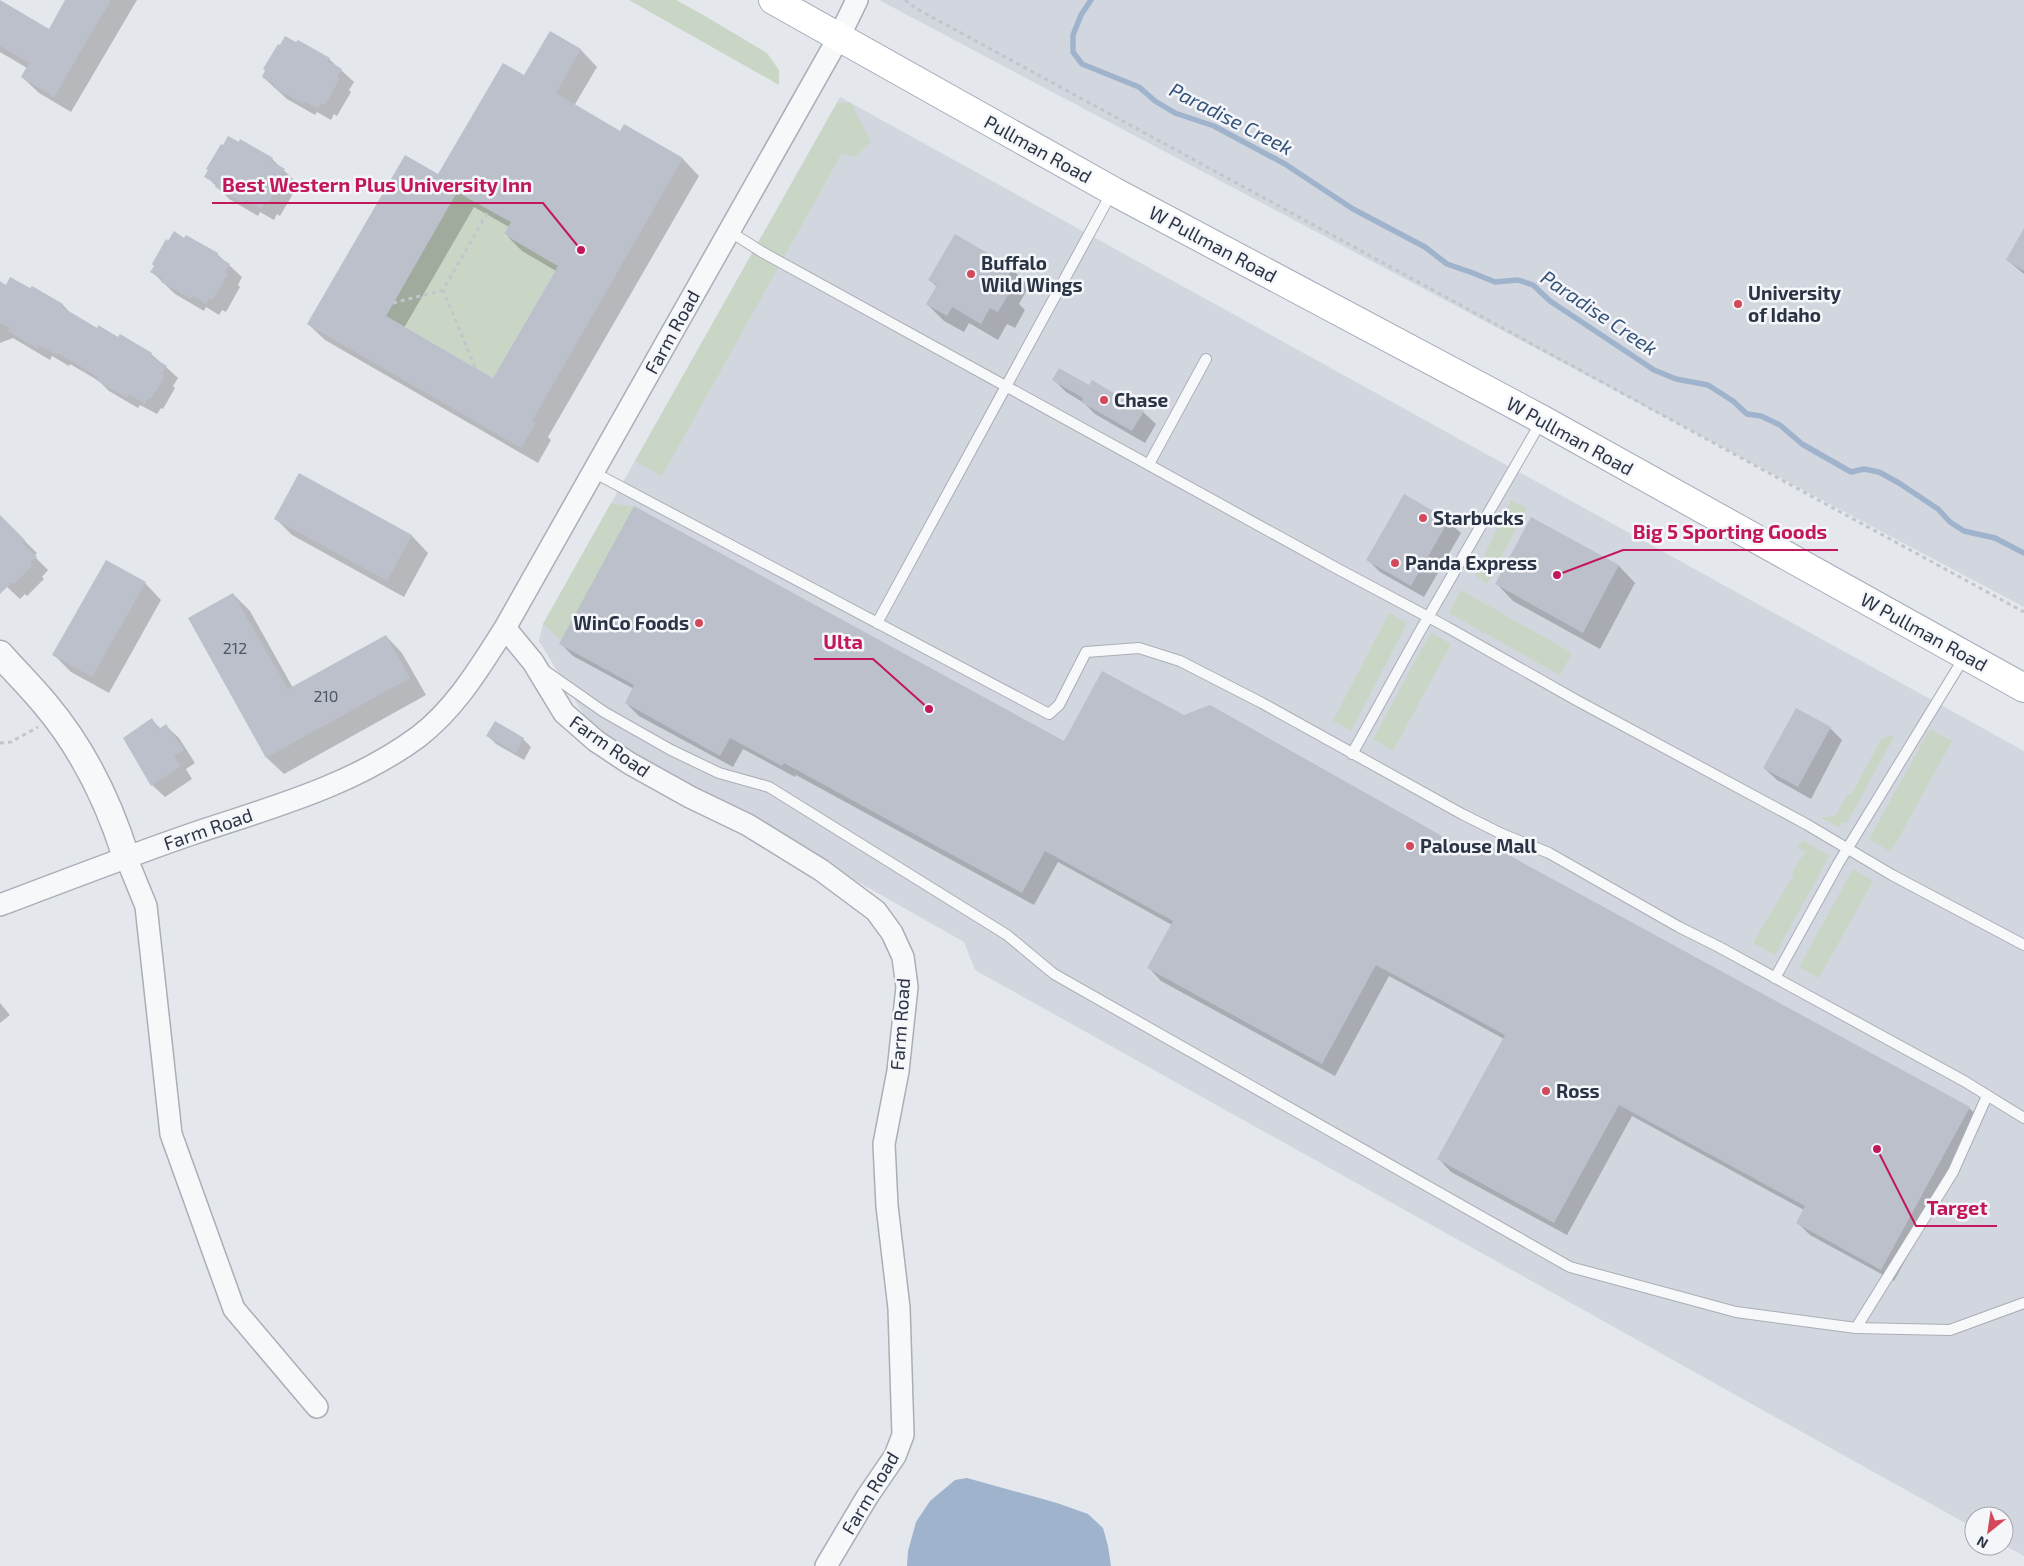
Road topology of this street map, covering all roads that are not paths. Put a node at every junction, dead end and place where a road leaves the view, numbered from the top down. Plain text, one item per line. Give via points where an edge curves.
1 (773, 0) edge
2 (857, 0) edge
3 (839, 36) junction
4 (1112, 191) junction
5 (729, 231) junction
6 (1206, 358) dead end
7 (1006, 386) junction
8 (1542, 420) junction
9 (1149, 464) junction
10 (594, 472) junction
11 (1428, 617) junction
12 (878, 623) junction
13 (505, 628) junction
14 (0, 654) edge
15 (1966, 655) junction
16 (533, 662) junction
17 (2024, 688) edge
18 (1352, 754) junction
19 (1848, 848) junction
20 (126, 857) junction
21 (0, 905) edge
22 (2024, 945) edge
23 (1775, 978) junction
24 (1987, 1096) junction
25 (2024, 1118) edge
26 (2024, 1303) edge
27 (1856, 1328) junction
28 (317, 1407) dead end
29 (826, 1566) edge

1 - 3 main road
2 - 3 street, Farm Road
3 - 4 main road, Pullman Road
3 - 5 street, Farm Road
4 - 7 lane
4 - 8 main road, W Pullman Road
5 - 7 lane
5 - 10 street, Farm Road
6 - 9 lane
7 - 9 lane
7 - 12 lane
8 - 11 lane
8 - 15 main road, W Pullman Road
9 - 11 lane
10 - 12 lane
10 - 13 street, Farm Road
11 - 18 lane
11 - 19 lane
12 - 18 lane via 1050,714 1059,705 1086,652 1139,648 1180,661
13 - 16 street, Farm Road
13 - 20 street, Farm Road via 472,679 448,708 418,736 382,760 319,791
14 - 20 street via 47,706 83,759 114,818
15 - 17 main road, W Pullman Road
15 - 19 lane
16 - 27 lane via 604,712 671,750 719,773 769,787 1007,935 1054,974 1570,1267 1736,1312
16 - 29 street, Farm Road via 564,713 596,741 690,797 748,825 821,870 876,911 892,933 903,957 907,987 898,1070 884,1144 887,1206 899,1308 903,1435 895,1456
18 - 23 lane via 1502,834 1549,853
19 - 22 lane
19 - 23 lane
20 - 21 street, Farm Road
20 - 28 street via 146,906 171,1134 234,1309
23 - 24 lane
24 - 25 lane
24 - 27 lane via 1953,1172
26 - 27 lane via 1950,1330

